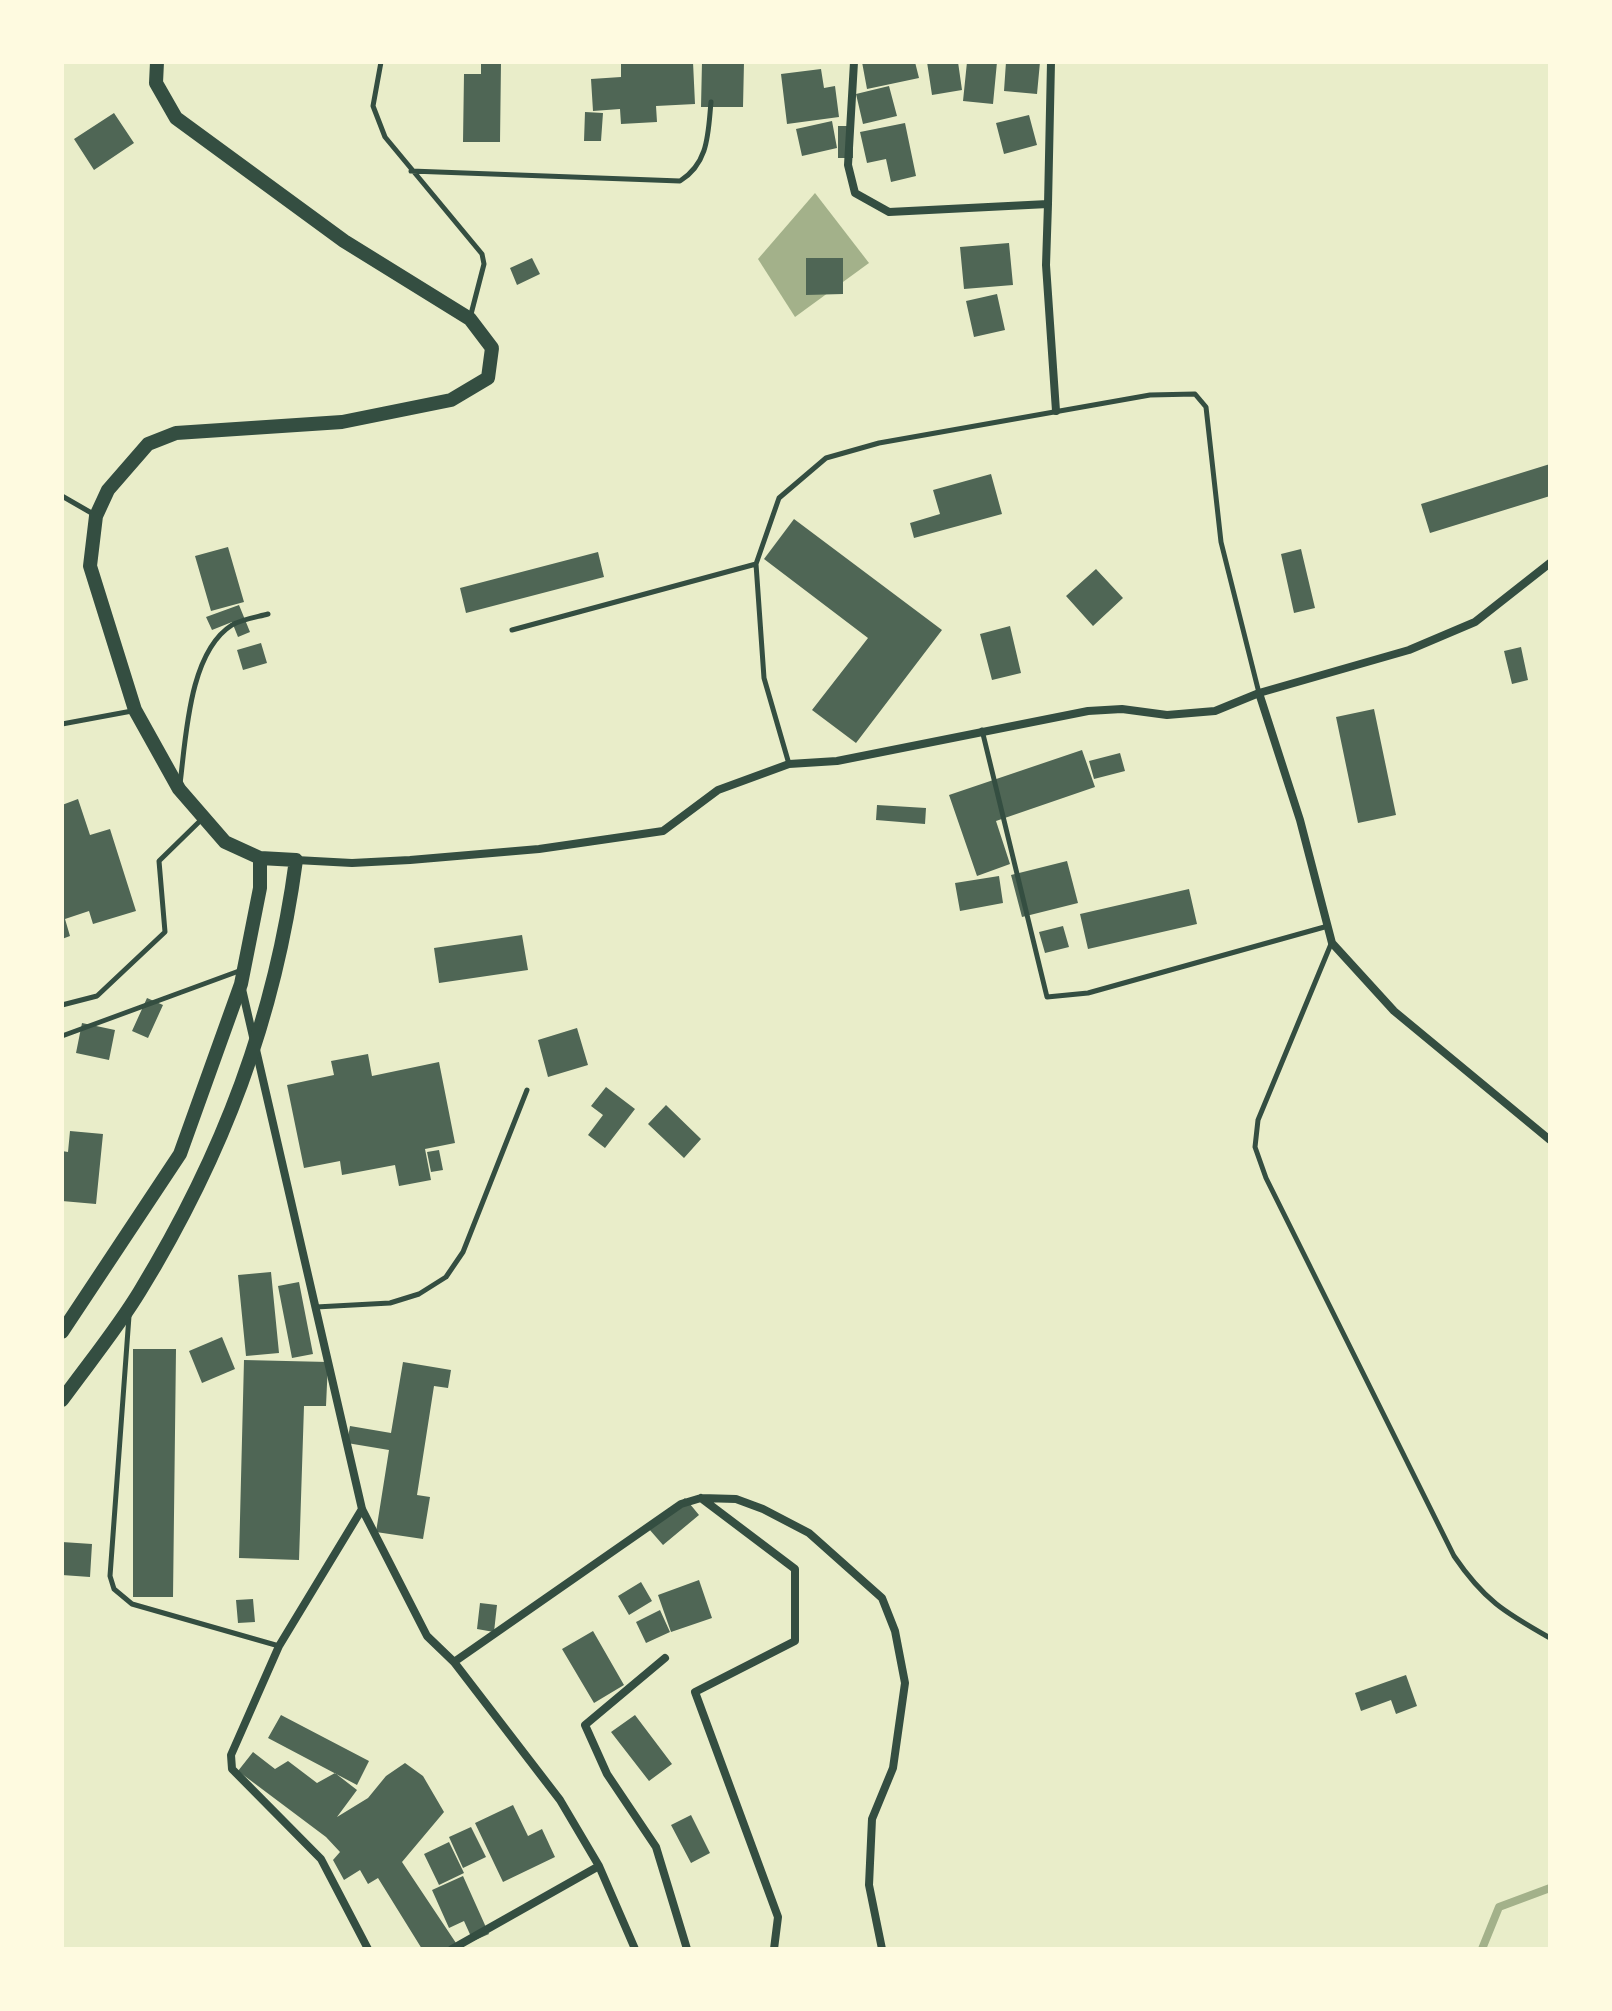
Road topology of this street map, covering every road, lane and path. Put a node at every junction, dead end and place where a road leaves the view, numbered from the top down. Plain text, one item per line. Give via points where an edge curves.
1 (157, 62) edge
2 (381, 62) edge
3 (854, 62) edge
4 (1051, 62) edge
5 (711, 102) dead end
6 (411, 171) junction
7 (1048, 204) junction
8 (470, 319) junction
9 (1056, 411) junction
10 (62, 496) edge
11 (96, 516) junction
12 (1550, 563) edge
13 (756, 564) junction
14 (268, 614) dead end
15 (512, 630) dead end
16 (1259, 693) junction
17 (135, 710) junction
18 (62, 724) edge
19 (982, 729) junction
20 (789, 764) junction
21 (179, 789) junction
22 (202, 819) junction
23 (260, 858) junction
24 (296, 860) junction
25 (1328, 926) junction
26 (1332, 943) junction
27 (242, 977) junction
28 (62, 1005) edge
29 (62, 1036) edge
30 (255, 1046) junction
31 (527, 1090) dead end
32 (1550, 1140) edge
33 (130, 1304) junction
34 (316, 1307) junction
35 (62, 1332) edge
36 (62, 1400) edge
37 (701, 1498) junction
38 (362, 1509) junction
39 (1550, 1638) edge
40 (279, 1646) junction
41 (665, 1658) dead end
42 (454, 1662) junction
43 (599, 1866) junction
44 (368, 1949) edge
45 (452, 1949) edge
46 (635, 1949) edge
47 (687, 1949) edge
48 (774, 1949) edge
49 (882, 1949) edge

1 - 8 street via 156,83 176,118 344,241
2 - 6 lane via 373,106 385,137
3 - 7 street via 848,165 855,193 889,212
4 - 7 street
5 - 6 lane via 706,151 699,166 667,184
6 - 8 lane via 482,254
7 - 9 street via 1046,265
8 - 11 street via 492,348 488,378 451,400 342,422 176,433 148,444 108,490
9 - 13 lane via 879,443 826,458 779,498
9 - 16 lane via 1181,391 1195,394 1206,407 1221,542
10 - 11 lane
11 - 17 street via 90,566
12 - 16 street via 1475,622 1409,650
13 - 15 lane
13 - 20 lane via 764,678
14 - 21 lane via 234,623 214,640 202,662
16 - 19 street via 1215,711 1088,711
16 - 25 street
17 - 18 lane
17 - 21 street
19 - 20 street via 837,761
19 - 25 lane via 1047,997 1088,993
20 - 24 street via 718,790 663,831 410,860
21 - 22 street
22 - 23 street via 225,842
22 - 28 lane via 159,861 165,932 97,996
23 - 24 street
23 - 27 street via 260,888
24 - 30 street via 286,930
25 - 26 street
26 - 32 street via 1394,1011
26 - 39 lane via 1258,1120 1255,1147 1454,1556 1498,1609
27 - 29 lane
27 - 30 street
27 - 35 street via 180,1154
30 - 33 street via 220,1144
30 - 34 street
31 - 34 lane via 463,1252 446,1277 419,1294 390,1303
33 - 36 street
33 - 40 lane via 110,1576 114,1589 132,1604
34 - 38 street
37 - 42 street via 681,1504
37 - 48 street via 795,1569 795,1641 695,1692 778,1917
37 - 49 street via 736,1499 809,1533 882,1598 905,1683 893,1768 872,1819 869,1885
38 - 40 street
38 - 42 street via 427,1636
40 - 44 street via 231,1755 232,1769 321,1859
41 - 47 street via 585,1725 607,1774 656,1847
42 - 43 street via 560,1800
43 - 45 street
43 - 46 street

